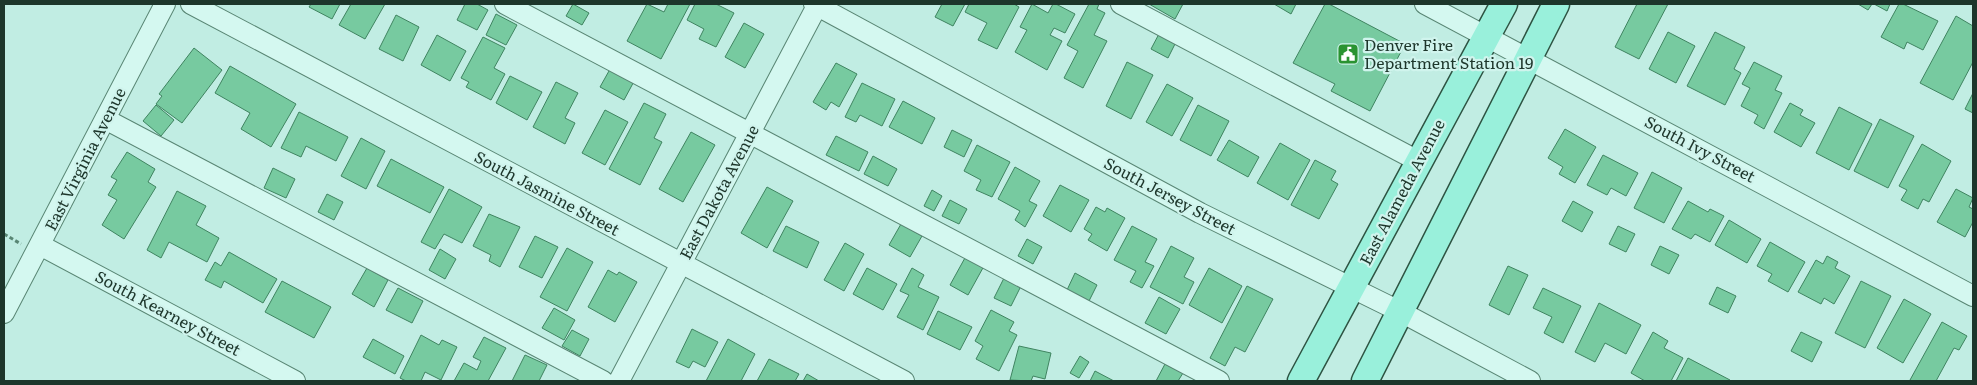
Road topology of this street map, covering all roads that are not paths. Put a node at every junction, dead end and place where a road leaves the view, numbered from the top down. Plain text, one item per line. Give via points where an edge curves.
1 (165, 4) edge
2 (191, 4) edge
3 (505, 4) edge
4 (816, 4) edge
5 (1121, 4) edge
6 (1425, 4) edge
7 (1504, 4) edge
8 (1556, 4) edge
9 (1487, 35) junction
10 (1529, 57) junction
11 (105, 119) junction
12 (750, 133) junction
13 (1418, 162) junction
14 (40, 245) junction
15 (680, 264) junction
16 (1350, 288) junction
17 (1973, 296) edge
18 (1401, 312) junction
19 (4, 313) edge
20 (295, 381) edge
21 (603, 381) edge
22 (619, 381) edge
23 (904, 381) edge
24 (1219, 381) edge
25 (1300, 381) edge
26 (1365, 381) edge
27 (1530, 381) edge

1 - 11 street, East Virginia Avenue
2 - 15 street, South Jasmine Street
3 - 12 street
4 - 12 street, East Dakota Avenue
4 - 16 street, South Jersey Street via 1200,213
5 - 13 street
6 - 9 street, South Ivy Street
7 - 9 main road, East Alameda Avenue
8 - 10 main road
9 - 10 street, South Ivy Street
9 - 13 main road, East Alameda Avenue
10 - 17 street, South Ivy Street
10 - 18 main road
11 - 14 street, East Virginia Avenue
11 - 21 street
12 - 15 street, East Dakota Avenue
12 - 24 street
13 - 16 main road, East Alameda Avenue
14 - 19 street, East Virginia Avenue
14 - 20 street, South Kearney Street
15 - 22 street, East Dakota Avenue
15 - 23 street, South Jasmine Street
16 - 18 street, South Jersey Street
16 - 25 main road, East Alameda Avenue
18 - 26 main road
18 - 27 street, South Jersey Street

